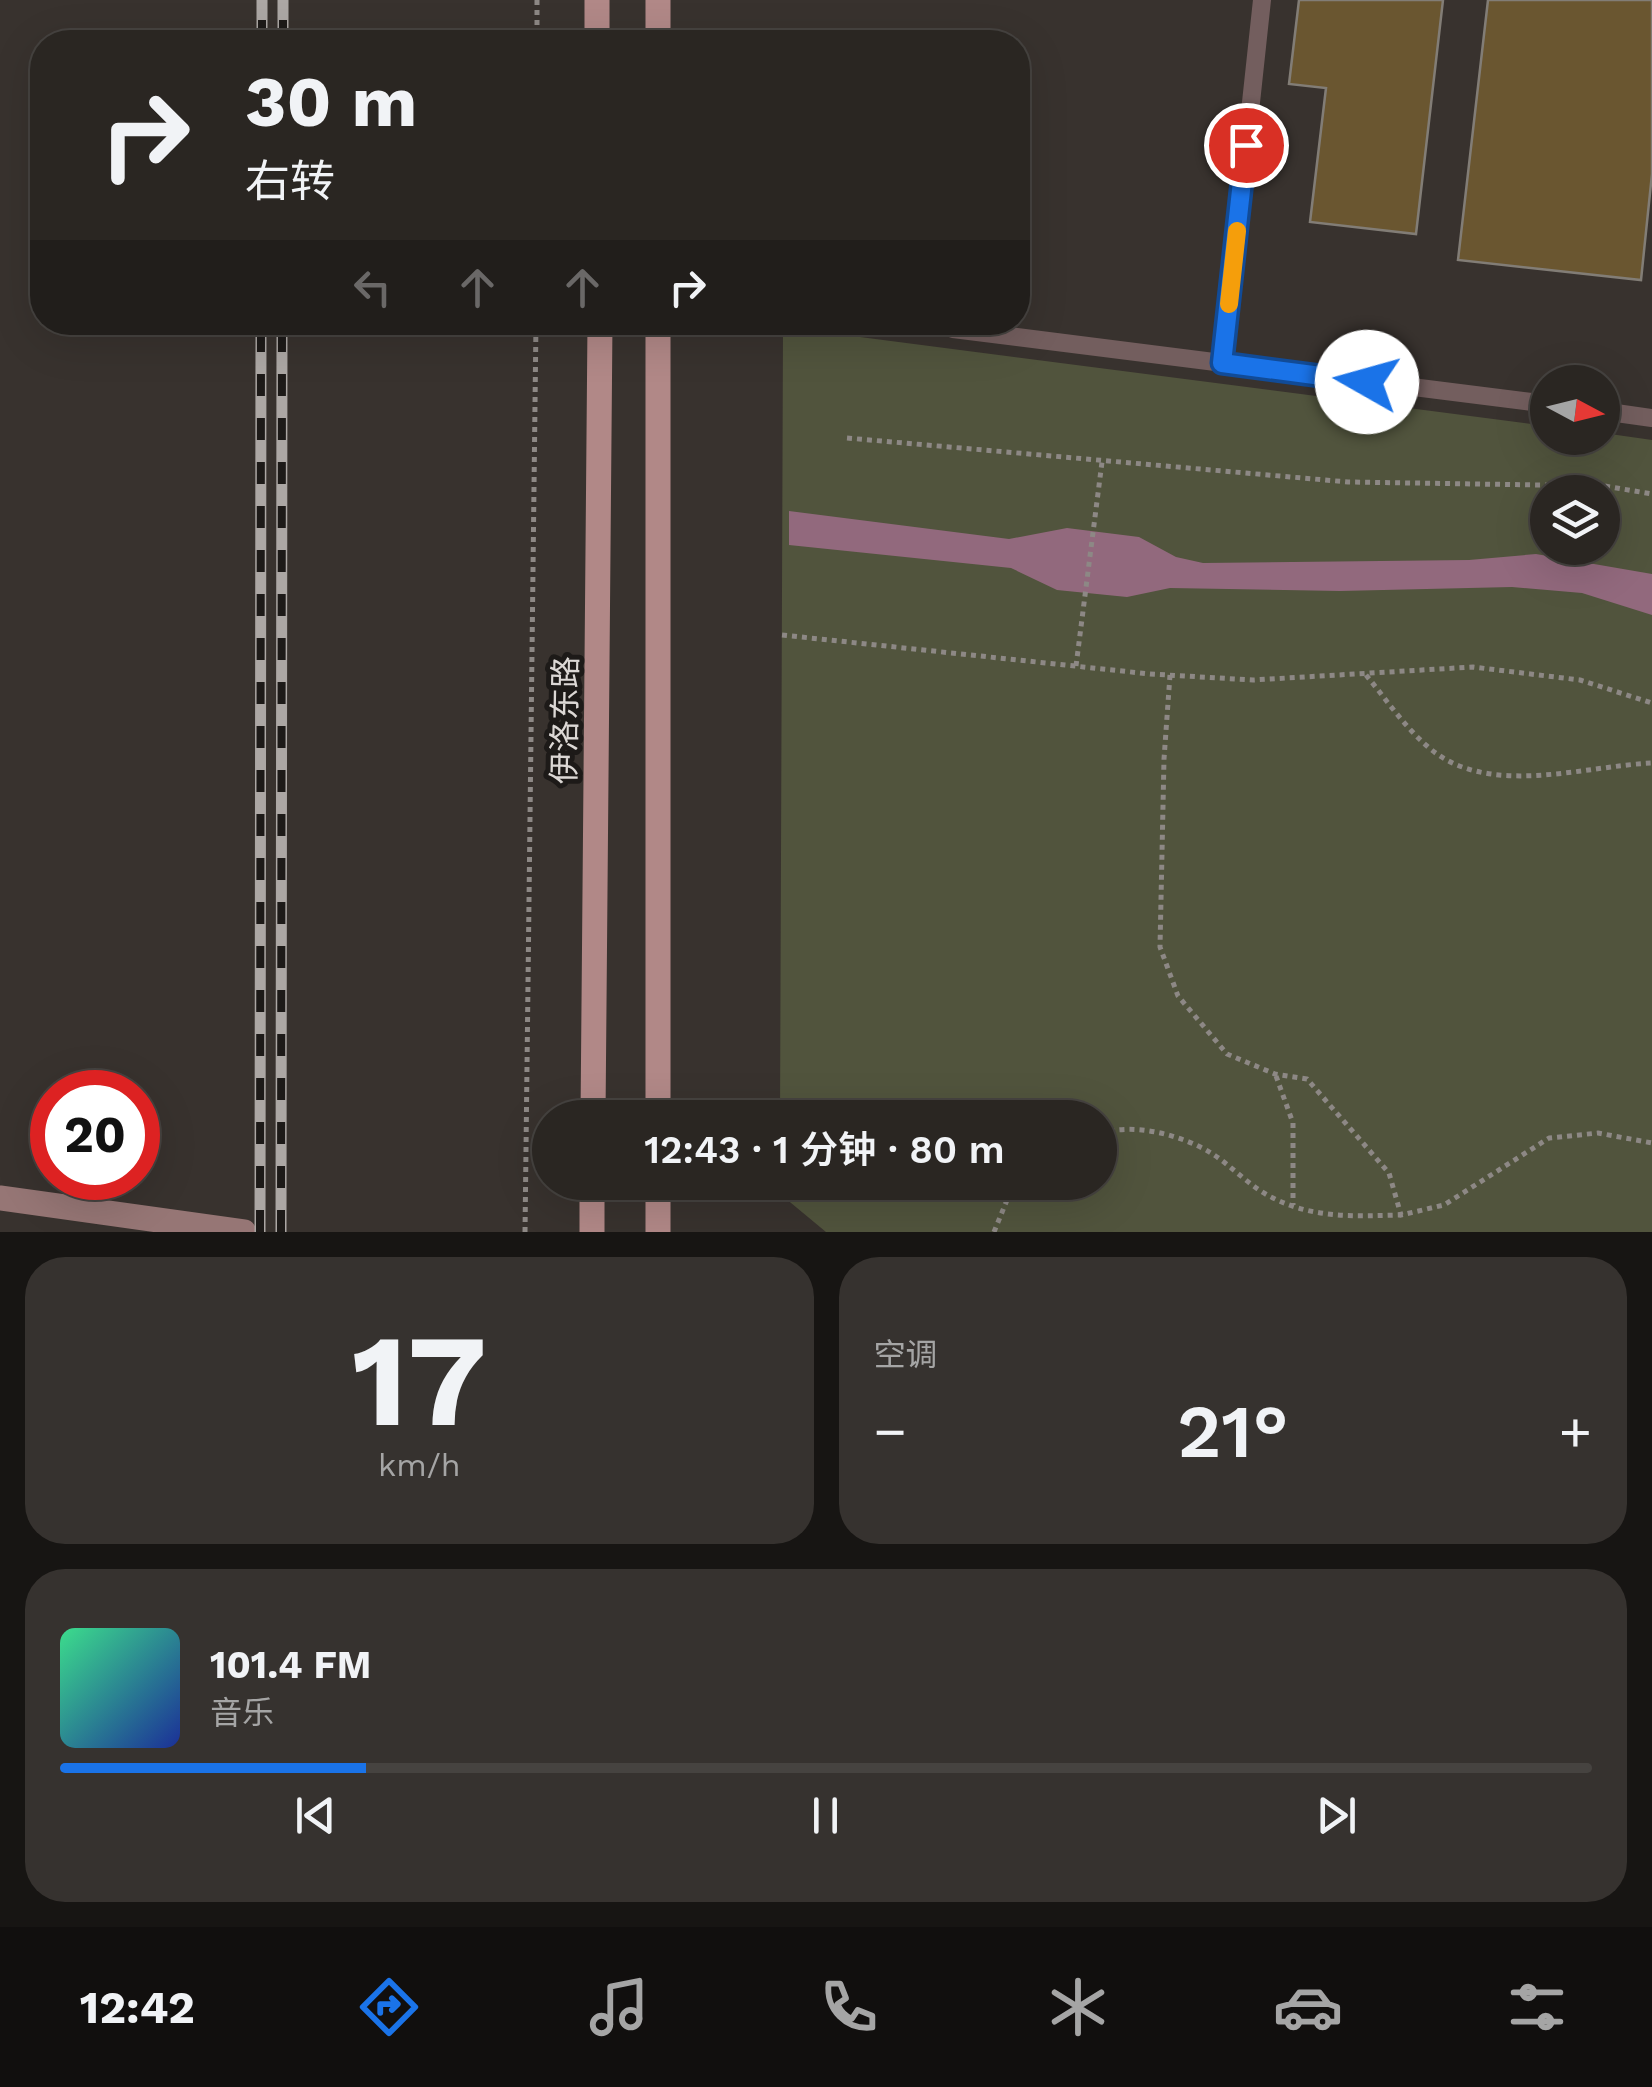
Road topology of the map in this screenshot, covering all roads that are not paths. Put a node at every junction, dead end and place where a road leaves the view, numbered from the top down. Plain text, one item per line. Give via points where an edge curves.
1 (597, 0) edge
2 (658, 0) edge
3 (1262, 0) edge
4 (597, 30) edge
5 (658, 30) edge
6 (600, 335) edge
7 (658, 335) edge
8 (1000, 335) edge
9 (1222, 363) junction
10 (1530, 402) edge
11 (1620, 414) edge
12 (1652, 418) edge
13 (593, 1100) edge
14 (658, 1100) edge
15 (0, 1198) edge
16 (592, 1200) edge
17 (658, 1200) edge
18 (244, 1232) edge
19 (592, 1232) edge
20 (658, 1232) edge

1 - 4 main road
2 - 5 main road
3 - 9 lane
6 - 13 main road, 伊洛东路
7 - 14 main road
8 - 9 lane
9 - 10 lane
11 - 12 lane
15 - 18 street
16 - 19 main road
17 - 20 main road

